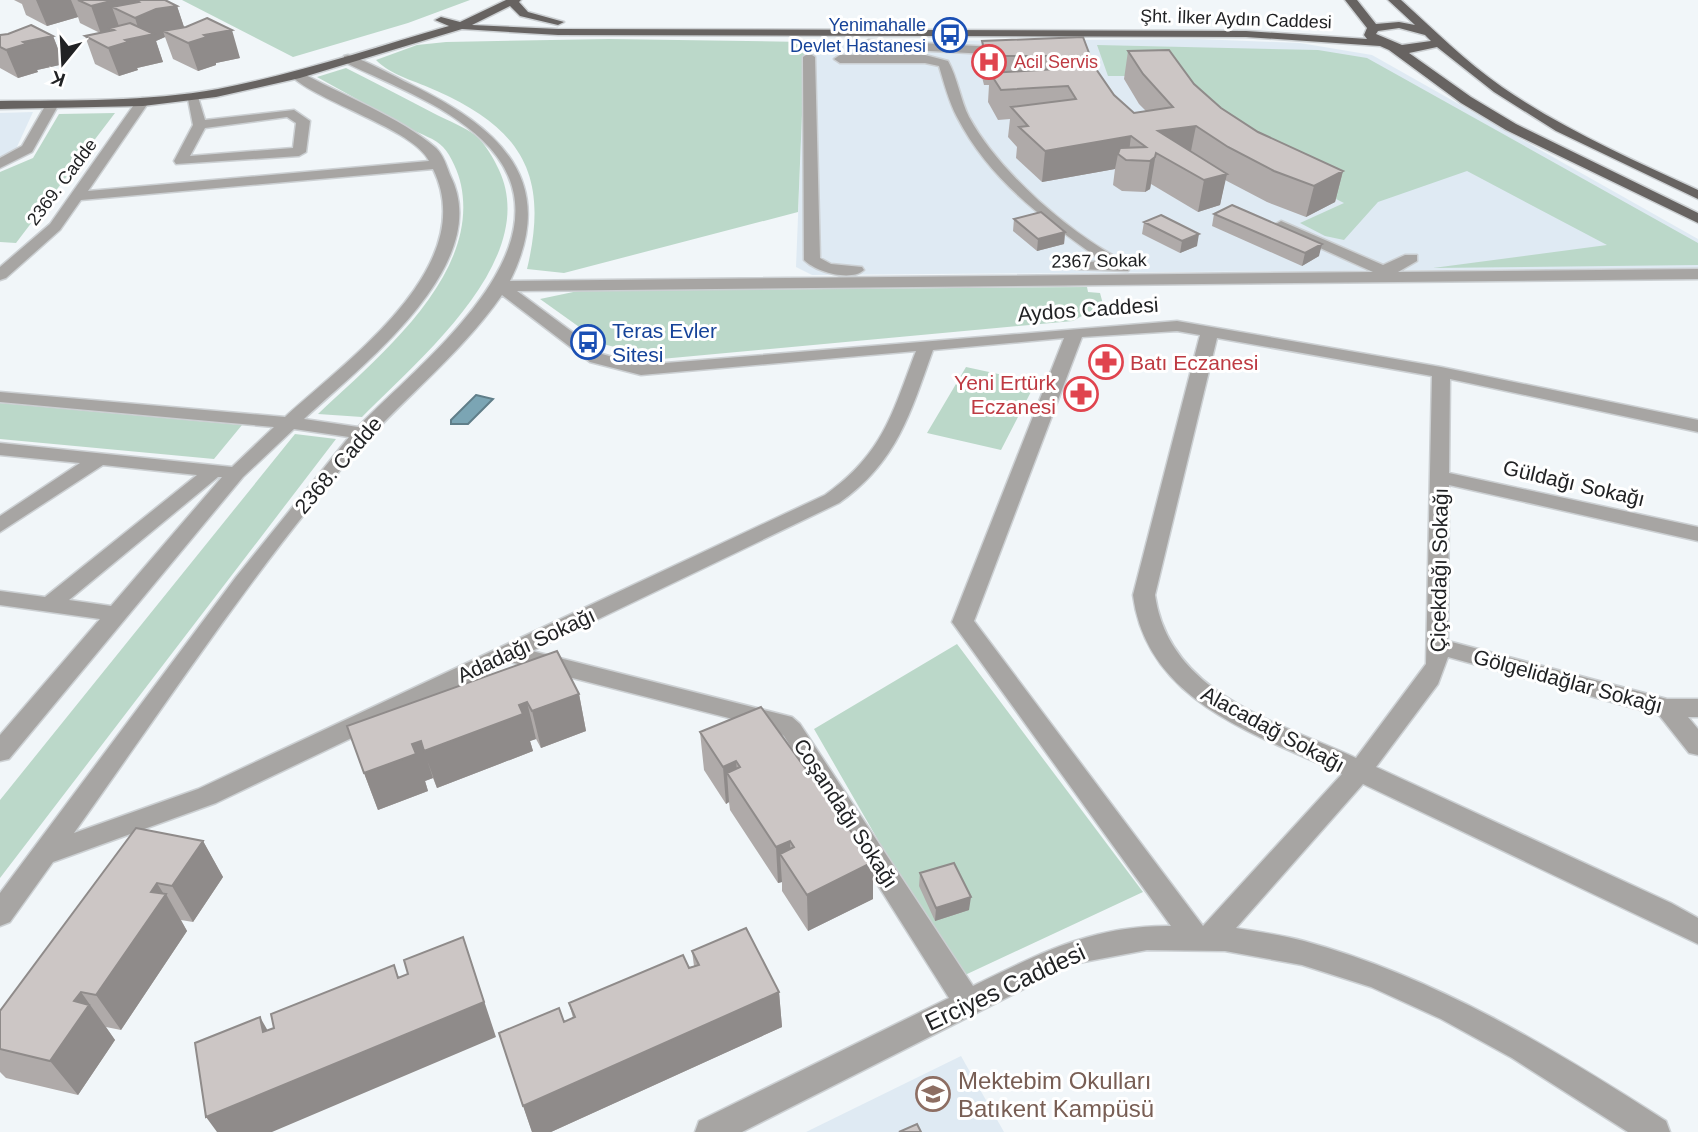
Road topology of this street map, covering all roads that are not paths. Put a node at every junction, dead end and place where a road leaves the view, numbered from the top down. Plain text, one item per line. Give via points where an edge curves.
1 (489, 0) edge
2 (1351, 0) edge
3 (1394, 0) edge
4 (513, 1) edge
5 (478, 19) junction
6 (460, 20) junction
7 (561, 27) junction
8 (1373, 28) junction
9 (1023, 30) junction
10 (1433, 37) junction
11 (1386, 45) junction
12 (395, 46) junction
13 (1021, 51) edge
14 (809, 57) dead end
15 (348, 59) junction
16 (841, 59) dead end
17 (862, 59) junction
18 (296, 75) junction
19 (0, 93) edge
20 (192, 97) junction
21 (144, 102) junction
22 (53, 104) junction
23 (0, 105) edge
24 (200, 125) junction
25 (0, 164) edge
26 (440, 164) junction
27 (1698, 195) edge
28 (79, 196) junction
29 (1698, 219) edge
30 (1281, 225) edge
31 (1411, 258) dead end
32 (1119, 265) junction
33 (1390, 274) junction
34 (1698, 274) edge
35 (0, 275) edge
36 (1131, 280) junction
37 (500, 286) junction
38 (1210, 330) junction
39 (1075, 332) junction
40 (926, 346) junction
41 (1441, 372) junction
42 (0, 397) edge
43 (289, 423) junction
44 (1698, 426) edge
45 (363, 433) junction
46 (0, 449) edge
47 (99, 459) junction
48 (214, 471) junction
49 (236, 473) junction
50 (1440, 477) junction
51 (0, 525) edge
52 (1698, 534) edge
53 (0, 598) edge
54 (49, 605) junction
55 (116, 614) junction
56 (1440, 647) junction
57 (508, 653) junction
58 (1667, 708) junction
59 (1698, 708) edge
60 (1698, 746) edge
61 (0, 752) edge
62 (1359, 773) junction
63 (45, 854) junction
64 (0, 914) edge
65 (1698, 932) edge
66 (1202, 937) junction
67 (968, 1003) junction
68 (710, 1132) edge
69 (1655, 1132) edge

1 - 6 main road
2 - 8 main road
3 - 10 main road
4 - 5 main road
4 - 7 main road via 524,14
5 - 6 main road
5 - 7 main road, Şht. İlker Aydın Caddesi
6 - 7 main road, Şht. İlker Aydın Caddesi
6 - 12 main road
6 - 19 main road via 441,20 282,68 222,81 146,90
7 - 9 main road, Şht. İlker Aydın Caddesi
7 - 12 main road
8 - 9 main road, Şht. İlker Aydın Caddesi
8 - 10 main road, Şht. İlker Aydın Caddesi via 1399,25
8 - 11 main road via 1370,35
9 - 11 main road, Şht. İlker Aydın Caddesi via 1246,34
10 - 11 main road, Şht. İlker Aydın Caddesi via 1424,48
10 - 27 main road via 1492,88 1542,120
11 - 29 main road via 1511,127
12 - 15 main road
13 - 17 street via 869,44 862,47
14 - 32 street via 811,255 819,265 844,270
15 - 18 main road
15 - 37 street, 2368. Cadde via 457,115 501,152 519,187 521,206 517,237
16 - 17 street
17 - 32 street via 925,59 944,64 963,117 1006,176 1035,206
18 - 20 main road
18 - 26 street via 419,141
20 - 21 main road
20 - 24 street
21 - 22 main road
21 - 28 street, 2369. Cadde
22 - 23 main road
22 - 25 street via 27,149
24 - 24 street via 181,161 299,152 303,121 289,113
26 - 28 street
26 - 43 street via 453,219 425,286 400,320
28 - 35 street, 2369. Cadde via 39,243
30 - 33 street
31 - 33 street
32 - 36 street
33 - 34 street, 2367 Sokak
33 - 36 street, 2367 Sokak
36 - 37 street, 2367 Sokak
37 - 40 street, Aydos Caddesi via 596,358 641,370
37 - 45 street, 2368. Cadde via 469,325
38 - 39 street, Aydos Caddesi via 1177,326
38 - 41 street, Aydos Caddesi
38 - 62 street, Alacadağ Sokağı via 1144,595 1149,627 1175,669 1216,704
39 - 40 street, Aydos Caddesi
39 - 66 street via 963,622
40 - 57 street, Adadağı Sokağı via 888,443 873,467 851,488
41 - 44 street, Aydos Caddesi
41 - 50 street, Çiçekdağı Sokağı
42 - 43 street
43 - 45 street
43 - 49 street
45 - 63 street, 2368. Cadde via 297,512
46 - 47 street
47 - 48 street
47 - 51 street
48 - 49 street
48 - 54 street
49 - 55 street
50 - 52 street, Güldağı Sokağı
50 - 56 street, Çiçekdağı Sokağı
53 - 54 street
54 - 55 street
55 - 61 street
56 - 58 street, Gölgelidağlar Sokağı
56 - 62 street, Çiçekdağı Sokağı via 1430,678
57 - 63 street, Adadağı Sokağı via 208,796
57 - 67 street, Coşandağı Sokağı via 784,723
58 - 59 street, Gölgelidağlar Sokağı
58 - 60 street
62 - 65 street, Alacadağ Sokağı
62 - 66 street, Çiçekdağı Sokağı
63 - 64 street, 2368. Cadde
66 - 67 street, Erciyes Caddesi via 1088,947
66 - 69 street, Erciyes Caddesi via 1280,945 1412,993 1554,1065
67 - 68 street, Erciyes Caddesi

